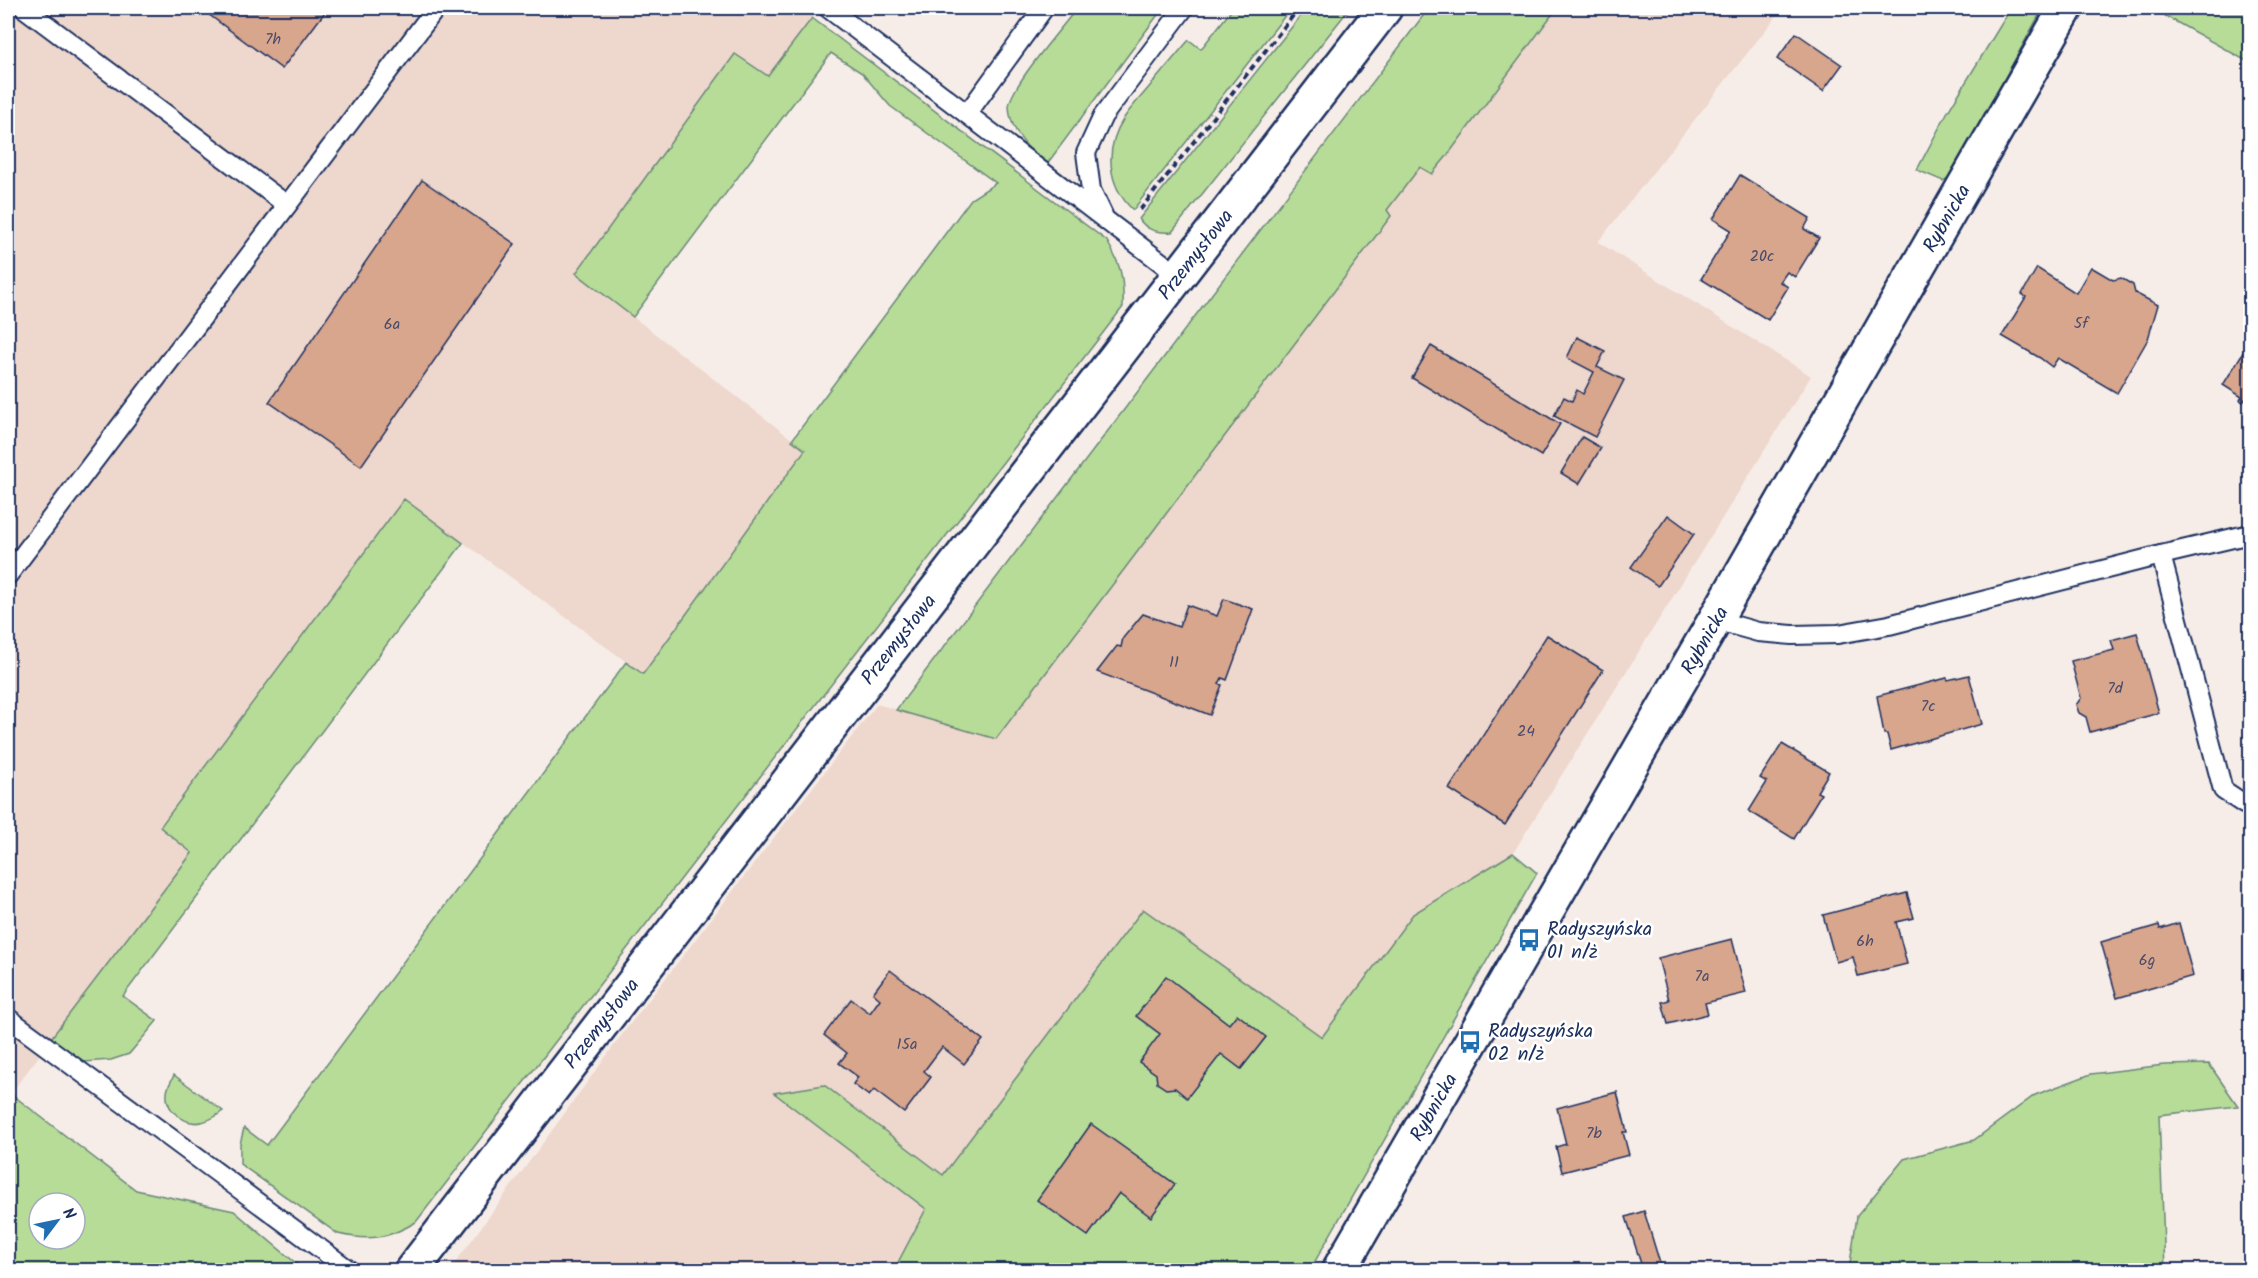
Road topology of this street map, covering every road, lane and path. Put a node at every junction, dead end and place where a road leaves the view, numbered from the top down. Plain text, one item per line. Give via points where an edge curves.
1 (24, 8) edge
2 (436, 8) edge
3 (828, 8) edge
4 (1044, 8) edge
5 (1184, 8) edge
6 (1299, 8) edge
7 (1385, 8) edge
8 (2066, 8) edge
9 (967, 114) junction
10 (287, 205) junction
11 (1114, 227) junction
12 (1179, 276) junction
13 (2250, 534) edge
14 (2161, 555) junction
15 (8, 575) edge
16 (1715, 620) junction
17 (2250, 804) edge
18 (8, 1018) edge
19 (349, 1270) edge
20 (412, 1270) edge
21 (1339, 1270) edge

1 - 10 lane
2 - 10 lane
3 - 9 lane
4 - 9 lane
5 - 11 lane via 1103,116 1086,153 1090,190
6 - 11 path
7 - 12 street, Przemysłowa
8 - 16 street, Rybnicka
9 - 11 lane
10 - 15 lane
11 - 12 lane
12 - 20 street, Przemysłowa
13 - 14 lane
14 - 16 lane via 1889,625 1838,634 1758,632
14 - 17 lane via 2223,790
16 - 21 street, Rybnicka
18 - 19 lane

